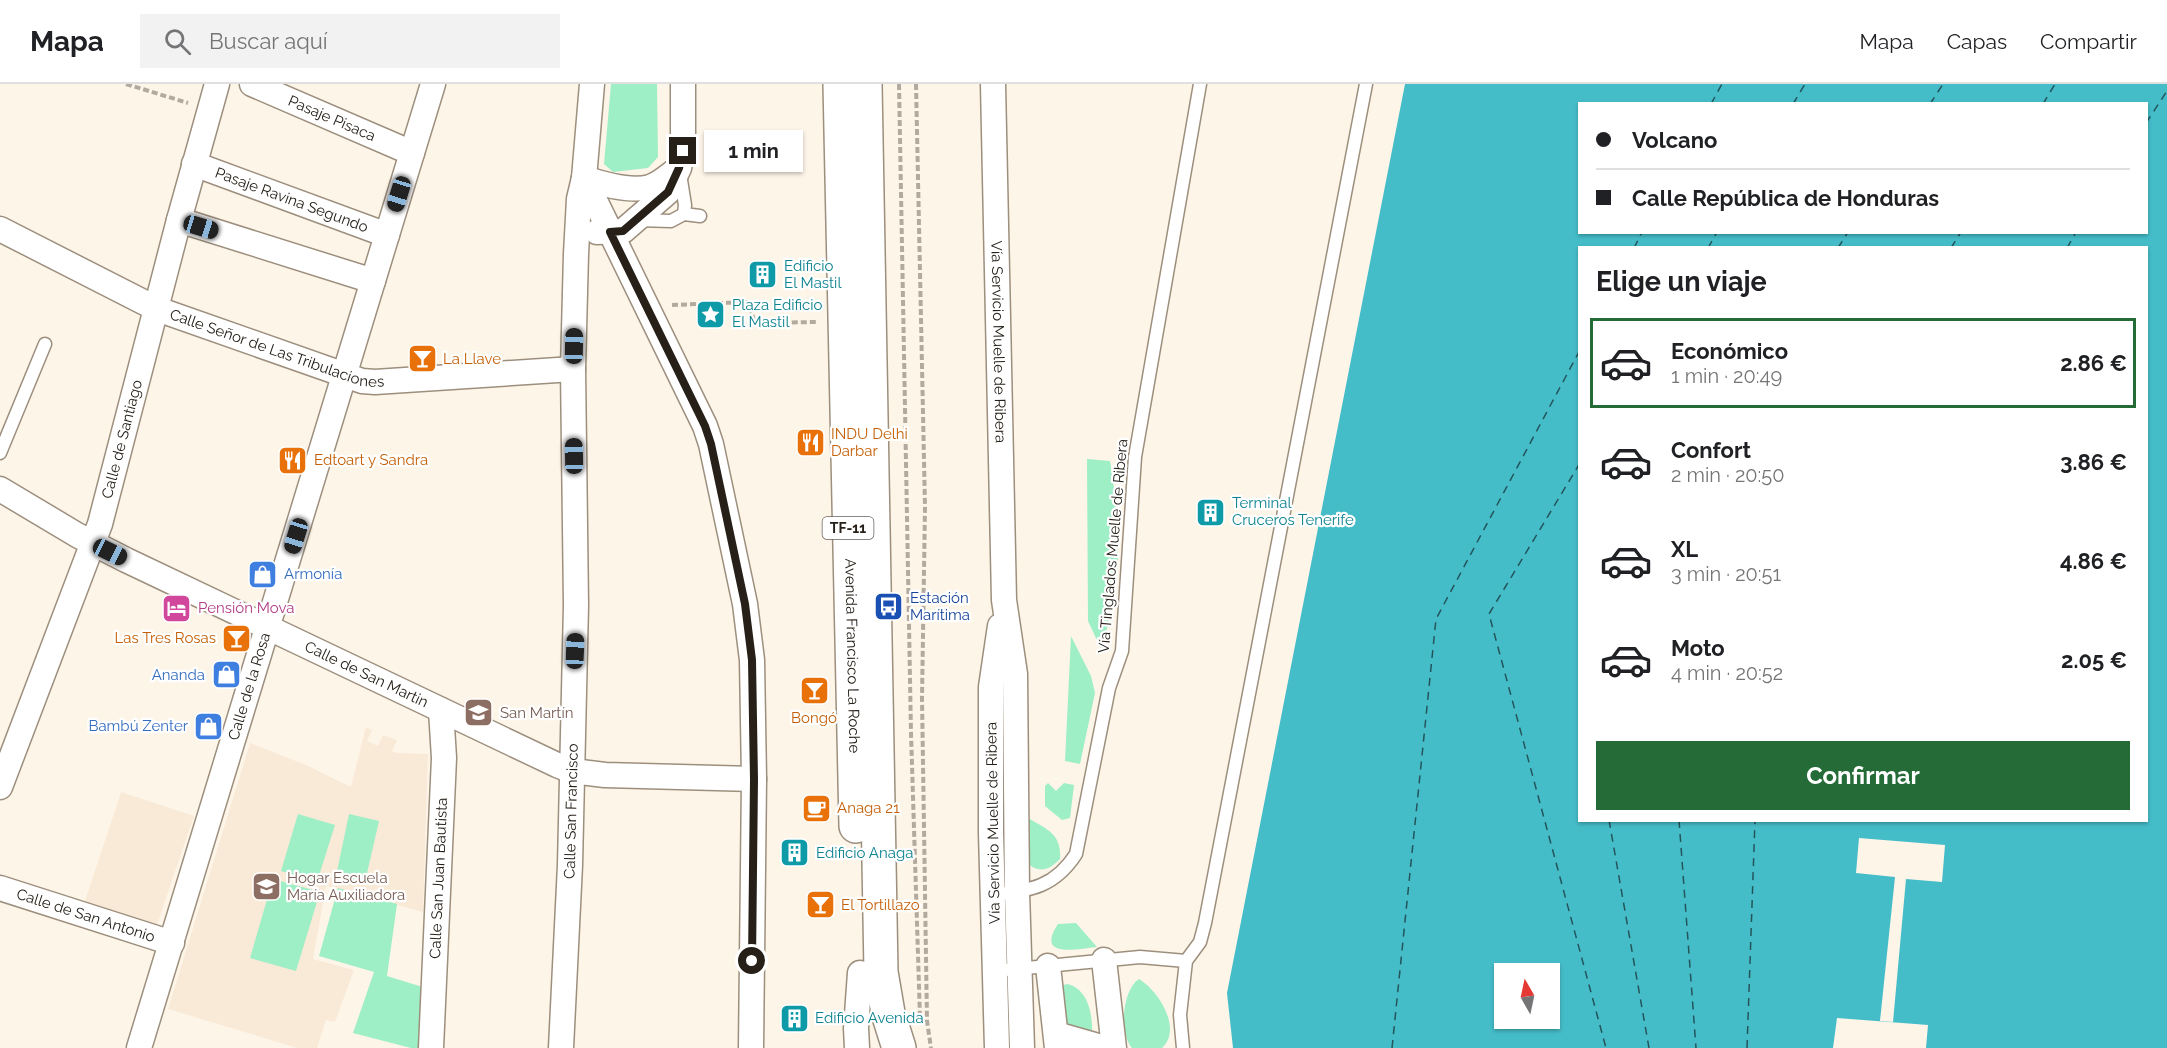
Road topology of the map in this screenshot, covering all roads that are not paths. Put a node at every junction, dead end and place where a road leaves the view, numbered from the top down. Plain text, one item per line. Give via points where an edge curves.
1 (217, 84) edge
2 (252, 84) edge
3 (433, 84) edge
4 (592, 84) edge
5 (683, 84) edge
6 (840, 84) edge
7 (865, 84) edge
8 (993, 84) edge
9 (1200, 84) edge
10 (1366, 84) edge
11 (412, 153) junction
12 (194, 164) junction
13 (679, 168) junction
14 (584, 178) junction
15 (684, 214) junction
16 (700, 216) dead end
17 (178, 220) junction
18 (635, 220) junction
19 (0, 229) edge
20 (577, 232) junction
21 (610, 232) junction
22 (387, 236) junction
23 (373, 281) junction
24 (157, 309) junction
25 (45, 344) dead end
26 (573, 369) junction
27 (345, 376) junction
28 (0, 453) edge
29 (0, 489) edge
30 (93, 544) junction
31 (1004, 600) junction
32 (268, 628) junction
33 (441, 710) junction
34 (572, 771) junction
35 (754, 779) junction
36 (0, 787) edge
37 (0, 888) edge
38 (1017, 892) junction
39 (993, 895) junction
40 (172, 943) junction
41 (1104, 960) junction
42 (1186, 961) junction
43 (1048, 966) junction
44 (1019, 969) junction
45 (995, 970) junction
46 (871, 972) junction
47 (1056, 1041) edge
48 (139, 1048) edge
49 (431, 1048) edge
50 (561, 1048) edge
51 (751, 1048) edge
52 (857, 1048) edge
53 (875, 1048) edge
54 (898, 1048) edge
55 (998, 1048) edge
56 (1022, 1048) edge
57 (1105, 1048) edge
58 (1114, 1048) edge
59 (1183, 1048) edge

1 - 12 street, Calle de Santiago
2 - 11 street, Pasaje Pisaca
3 - 11 street, Calle de la Rosa
4 - 14 street, Calle San Francisco
5 - 13 street
6 - 46 main road, Avenida Francisco La Roche / TF-11 via 849,581
7 - 46 main road, Avenida Francisco La Roche / TF-11 via 876,606
8 - 31 street, Vía Servicio Muelle de Ribera
9 - 38 lane, Vía Tinglados Muelle de Ribera via 1134,457 1122,651 1109,688 1076,854 1069,866 1051,881
10 - 42 lane via 1205,923 1200,942
11 - 22 street, Calle de la Rosa
12 - 17 street, Calle de Santiago
12 - 22 street, Pasaje Ravina Segundo
13 - 14 street via 647,187 603,184
13 - 15 lane
13 - 18 street via 668,192
14 - 20 street, Calle San Francisco
14 - 21 street
15 - 16 lane
15 - 18 lane via 671,221
17 - 23 street
17 - 24 street, Calle de Santiago
18 - 21 street via 623,231
19 - 24 street, Calle Señor de Las Tribulaciones
20 - 21 street
20 - 26 street, Calle San Francisco
21 - 35 street via 711,444 750,635
22 - 23 street, Calle de la Rosa
23 - 27 street, Calle de la Rosa
24 - 27 street, Calle Señor de Las Tribulaciones
24 - 30 street, Calle de Santiago
25 - 28 lane
26 - 27 street, Calle Señor de Las Tribulaciones via 375,382
26 - 34 street, Calle San Francisco via 576,605
27 - 32 street, Calle de la Rosa
29 - 30 street, Calle de San Martin
30 - 32 street, Calle de San Martin
30 - 36 street, Calle de Santiago
31 - 38 street, Vía Servicio Muelle de Ribera via 1015,674
31 - 39 street, Vía Servicio Muelle de Ribera via 991,687
32 - 33 street, Calle de San Martin
32 - 40 street, Calle de la Rosa
33 - 34 street, Calle de San Martin
33 - 49 street, Calle San Juan Bautista via 444,758
34 - 35 street, Calle de San Martin
34 - 50 street, Calle San Francisco
35 - 51 street
37 - 40 street, Calle de San Antonio
38 - 39 lane
38 - 44 street, Vía Servicio Muelle de Ribera
39 - 45 street, Vía Servicio Muelle de Ribera
40 - 48 street, Calle de la Rosa
41 - 42 lane via 1140,957
41 - 43 lane
41 - 58 street
42 - 59 lane via 1180,1015
43 - 44 lane
43 - 47 street
44 - 45 lane
44 - 56 street, Vía Servicio Muelle de Ribera
45 - 55 street, Vía Servicio Muelle de Ribera
46 - 52 street, Avenida Francisco La Roche via 856,1028
46 - 53 main road, TF-11 via 868,1020
46 - 54 main road, TF-11
47 - 57 street

